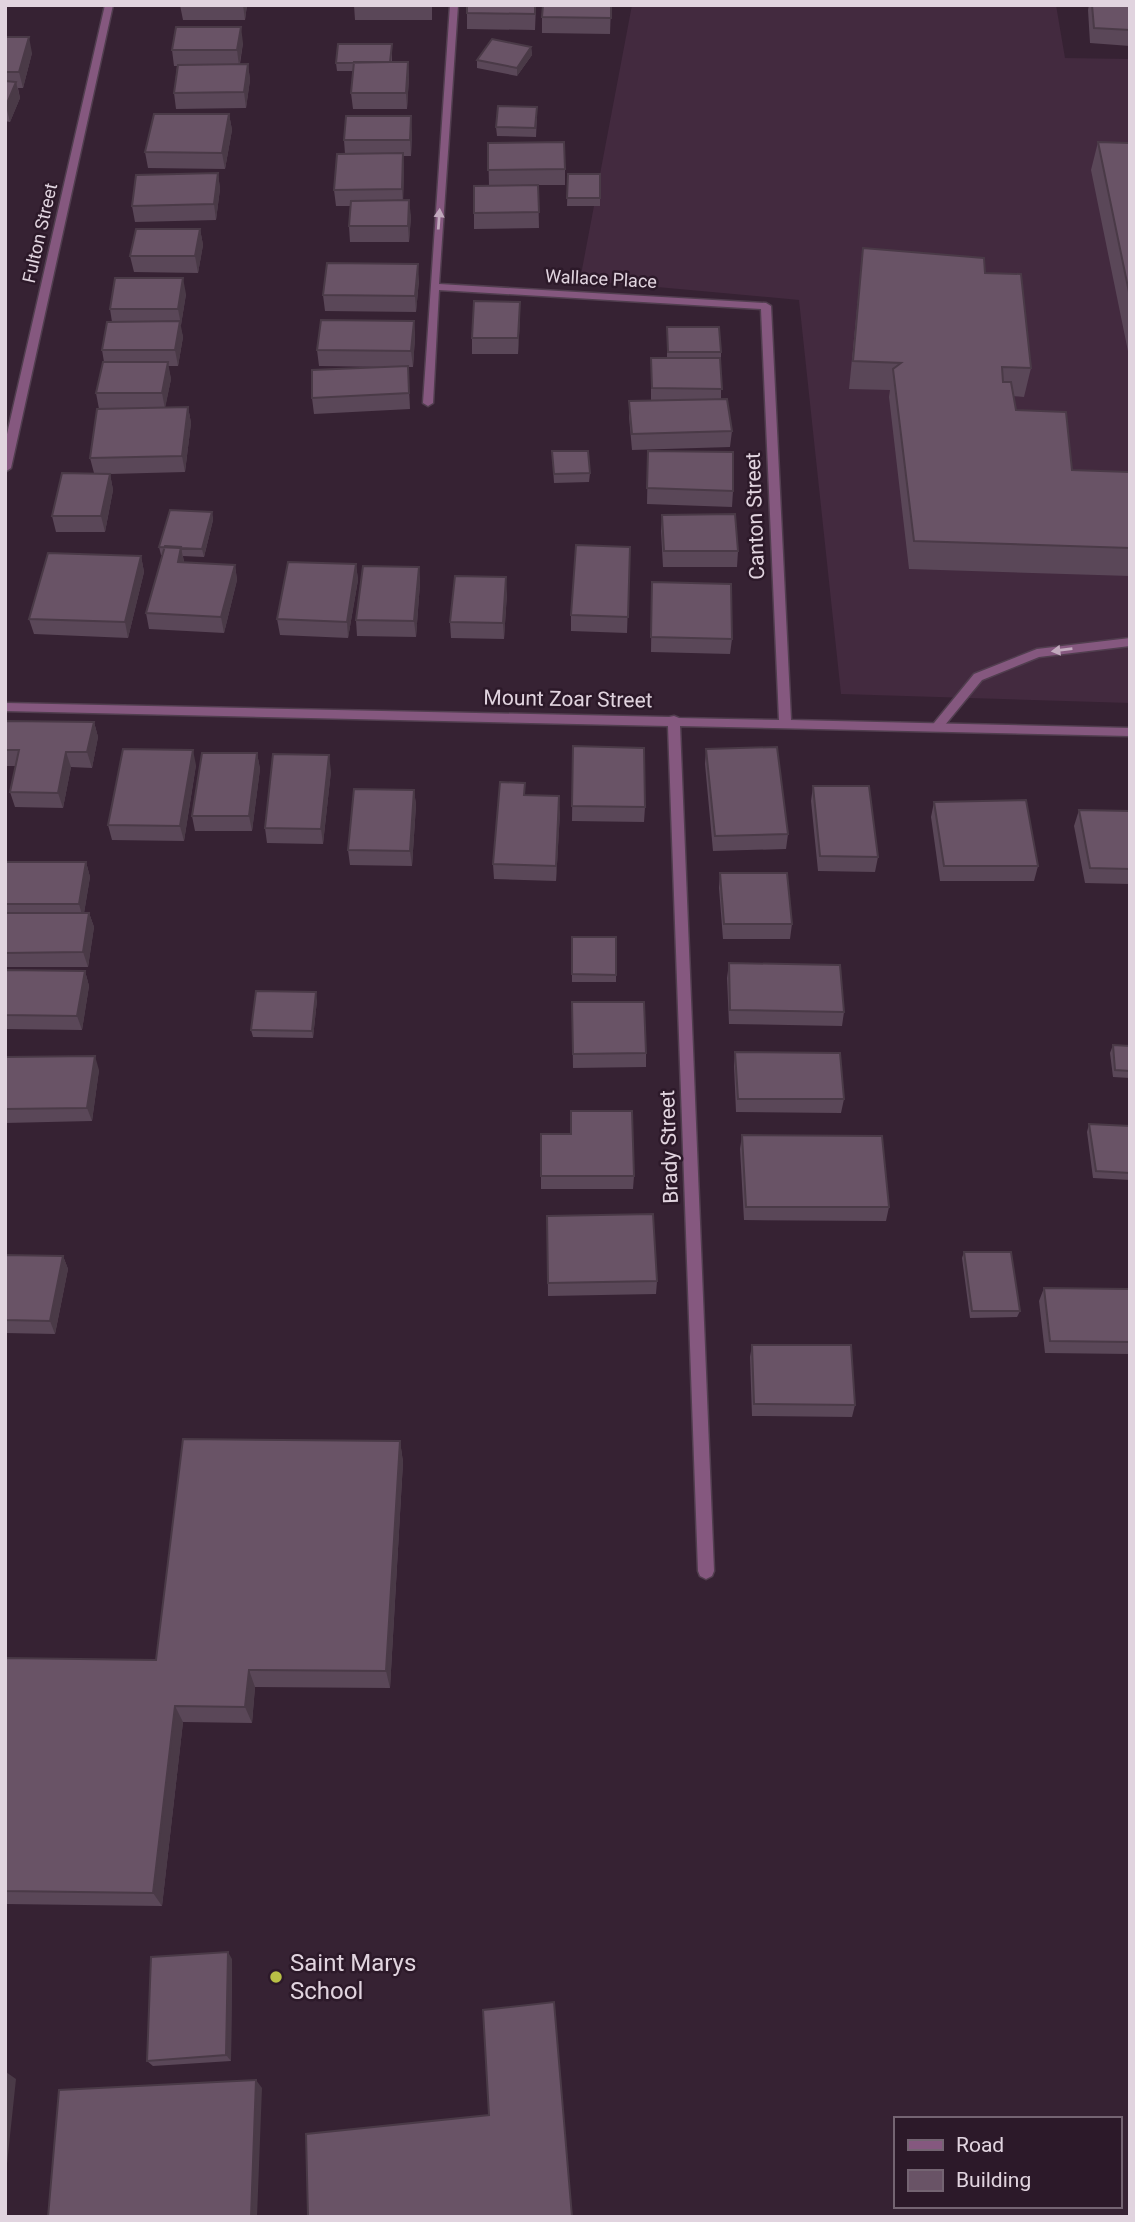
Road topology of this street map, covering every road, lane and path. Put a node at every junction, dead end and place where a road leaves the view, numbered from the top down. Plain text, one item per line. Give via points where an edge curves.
1 (110, 5) edge
2 (454, 5) edge
3 (434, 287) junction
4 (766, 306) joint
5 (428, 403) dead end
6 (5, 468) edge
7 (1130, 642) edge
8 (5, 706) edge
9 (674, 720) junction
10 (785, 724) junction
11 (936, 728) junction
12 (1130, 732) edge
13 (706, 1572) dead end

1 - 6 street, Fulton Street
3 -> 2 street
3 - 4 street, Wallace Place
3 - 5 street
4 - 10 street, Canton Street
7 -> 11 street via 1037,653 978,677
8 - 9 street, Mount Zoar Street
9 - 10 street, Mount Zoar Street
9 - 13 street, Brady Street
10 - 11 street, Mount Zoar Street
11 - 12 street, Mount Zoar Street

